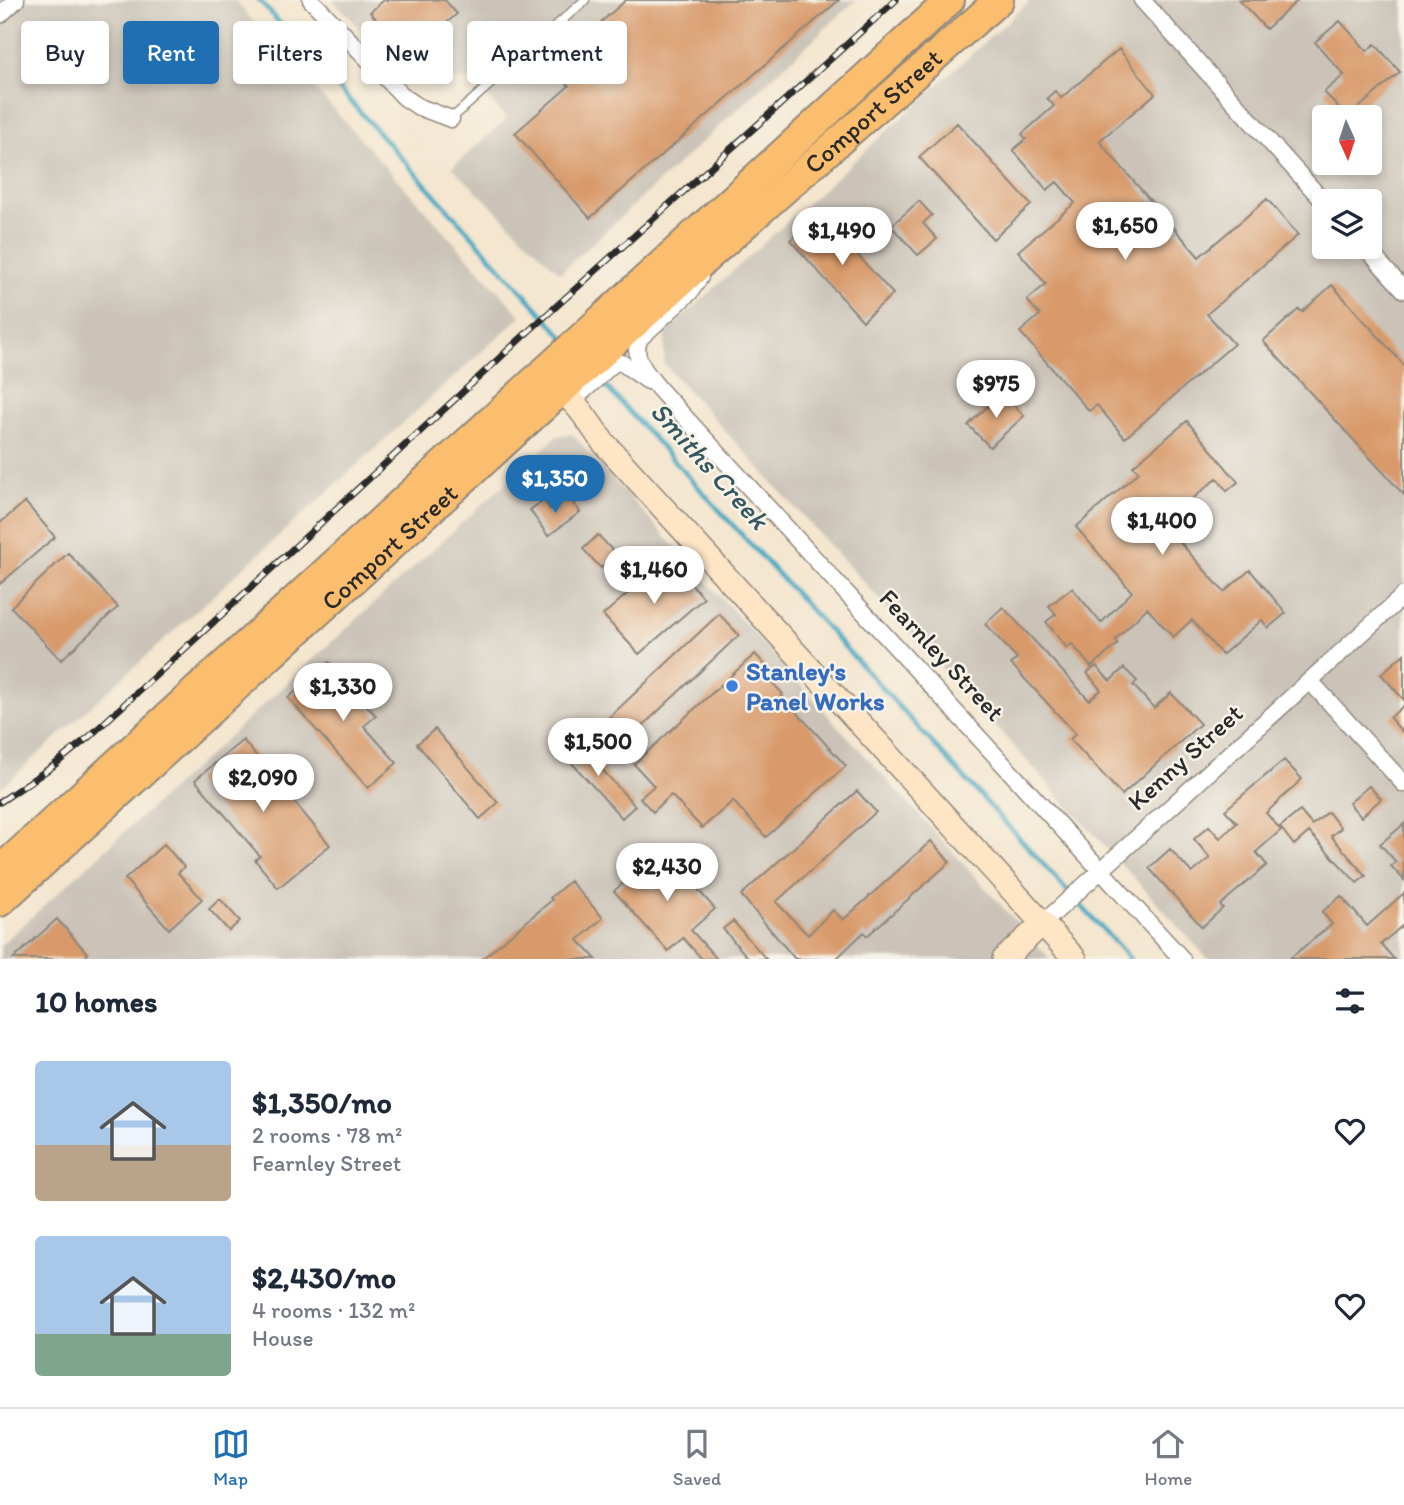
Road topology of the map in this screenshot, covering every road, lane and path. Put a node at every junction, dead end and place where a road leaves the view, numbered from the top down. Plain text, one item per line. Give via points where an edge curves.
1 (16, 0) edge
2 (311, 0) edge
3 (585, 0) edge
4 (950, 0) edge
5 (999, 0) edge
6 (1142, 0) edge
7 (0, 15) edge
8 (451, 119) joint
9 (1313, 189) edge
10 (709, 256) junction
11 (1376, 259) edge
12 (1404, 290) edge
13 (587, 367) junction
14 (659, 389) junction
15 (533, 415) junction
16 (603, 442) junction
17 (1404, 595) edge
18 (1310, 681) junction
19 (1404, 784) edge
20 (0, 870) edge
21 (1102, 870) junction
22 (0, 902) edge
23 (1042, 924) junction
24 (1004, 959) edge
25 (1075, 959) edge
26 (1182, 959) edge

1 - 7 street
2 - 8 street via 404,97
3 - 8 lane
4 - 13 highway, Comport Street
5 - 10 highway, Comport Street
6 - 9 street
10 - 13 highway, Comport Street
10 - 14 street, Fearnley Street via 694,288 638,343 640,362
11 - 12 street
13 - 14 street, Fearnley Street
13 - 15 highway, Comport Street
13 - 16 street
13 - 20 highway, Comport Street via 434,471
14 - 21 street, Fearnley Street
15 - 16 street via 561,414
15 - 22 highway, Comport Street
16 - 23 street
17 - 18 street, Kenny Street
18 - 19 street
18 - 21 street, Kenny Street
21 - 23 street, Kenny Street
21 - 26 street, Fearnley Street
23 - 24 street, Kenny Street
23 - 25 street

